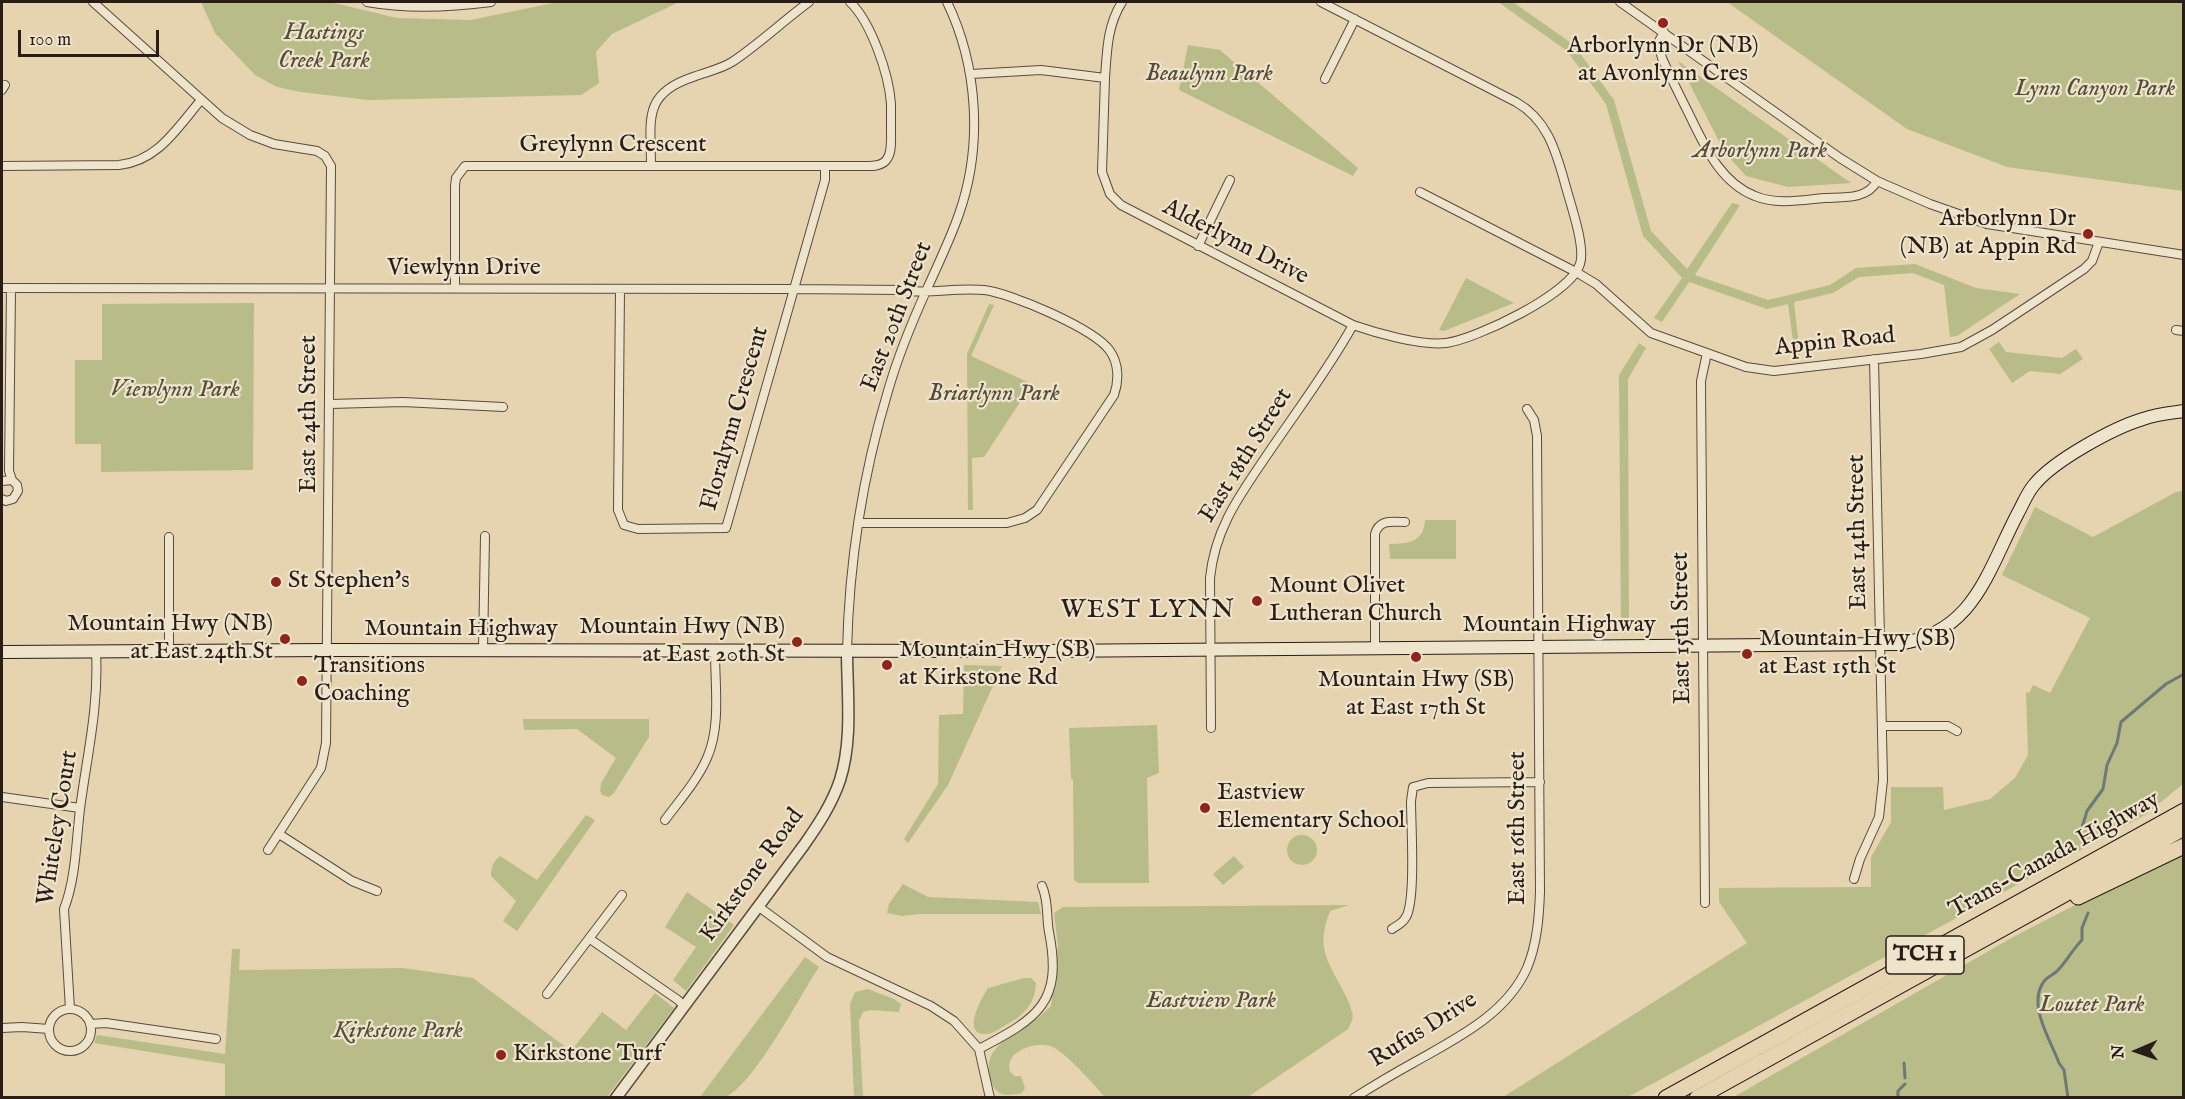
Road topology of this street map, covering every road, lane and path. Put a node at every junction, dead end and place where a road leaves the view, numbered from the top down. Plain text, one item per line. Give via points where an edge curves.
1 (93, 2) edge
2 (367, 2) edge
3 (491, 2) edge
4 (809, 2) edge
5 (850, 2) edge
6 (947, 2) edge
7 (1122, 2) edge
8 (1321, 2) edge
9 (1620, 2) edge
10 (1355, 19) junction
11 (1664, 32) junction
12 (971, 74) junction
13 (1106, 78) junction
14 (1324, 79) dead end
15 (201, 100) junction
16 (2, 165) edge
17 (651, 166) junction
18 (825, 166) junction
19 (1230, 180) dead end
20 (1877, 181) junction
21 (1420, 192) dead end
22 (2099, 242) junction
23 (1198, 246) junction
24 (2184, 255) edge
25 (1576, 272) junction
26 (6, 288) edge
27 (331, 288) junction
28 (455, 288) junction
29 (620, 289) junction
30 (793, 289) junction
31 (925, 292) junction
32 (1353, 325) junction
33 (1707, 353) junction
34 (1874, 359) junction
35 (330, 404) junction
36 (503, 407) dead end
37 (1527, 409) dead end
38 (2184, 411) edge
39 (12, 480) junction
40 (2, 481) edge
41 (2, 499) edge
42 (1405, 522) dead end
43 (858, 523) junction
44 (485, 536) dead end
45 (169, 537) dead end
46 (1882, 645) junction
47 (1702, 646) junction
48 (1538, 647) junction
49 (1375, 648) junction
50 (1211, 649) junction
51 (327, 650) junction
52 (169, 651) junction
53 (483, 651) junction
54 (848, 651) junction
55 (2, 652) edge
56 (96, 652) junction
57 (715, 652) junction
58 (1883, 726) junction
59 (1211, 728) dead end
60 (1957, 731) dead end
61 (1540, 782) junction
62 (2, 797) edge
63 (80, 808) junction
64 (2184, 811) edge
65 (665, 820) dead end
66 (2184, 828) edge
67 (279, 834) junction
68 (2184, 846) edge
69 (268, 850) dead end
70 (1854, 879) dead end
71 (1042, 886) dead end
72 (377, 891) dead end
73 (622, 894) dead end
74 (1705, 903) dead end
75 (759, 907) junction
76 (2027, 914) junction
77 (1538, 926) joint
78 (1392, 929) dead end
79 (590, 939) junction
80 (547, 994) dead end
81 (684, 1006) junction
82 (70, 1010) junction
83 (90, 1024) junction
84 (2, 1028) edge
85 (49, 1029) junction
86 (216, 1039) dead end
87 (979, 1049) junction
88 (616, 1098) edge
89 (990, 1098) edge
90 (1353, 1098) edge
91 (1666, 1098) edge
92 (1697, 1098) edge

1 - 15 street
2 - 3 street
4 - 17 street via 731,63 670,85 663,92 652,110
5 - 18 street, Greylynn Crescent via 875,45 887,83 891,102 890,150 886,161 872,166
6 - 12 street, East 20th Street
7 - 13 street via 1110,26
8 - 10 street
9 - 11 street
10 - 14 street
10 - 25 street via 1516,102 1533,116 1550,136 1566,188 1582,255
11 - 20 street
11 - 20 street via 1658,43 1662,58 1709,155 1729,180 1744,191 1776,201 1853,196 1868,192
12 - 13 street via 1041,70
12 - 31 street, East 20th Street via 974,121 968,186
13 - 23 street, Alderlynn Drive via 1101,172 1110,194 1133,213
15 - 16 street via 154,153 133,164
15 - 27 street, East 24th Street via 250,135 325,156 332,179
17 - 18 street, Greylynn Crescent
17 - 28 street, Greylynn Crescent via 465,166 455,186
18 - 30 street, Floralynn Crescent via 825,180
19 - 23 street
20 - 22 street via 1987,224
21 - 25 street, Appin Road
22 - 24 street
22 - 34 street, Appin Road via 2092,261 2084,269 1972,342 1943,351
23 - 32 street, Alderlynn Drive
25 - 32 street, Alderlynn Drive via 1534,307 1446,343 1387,335
25 - 33 street, Appin Road via 1596,284 1651,333
26 - 27 street, Viewlynn Drive
26 - 39 street
27 - 28 street, Viewlynn Drive
27 - 35 street, East 24th Street
28 - 29 street, Viewlynn Drive
29 - 30 street, Viewlynn Drive
29 - 30 street, Floralynn Crescent via 620,519 630,528 701,530 726,528 729,522
30 - 31 street, Viewlynn Drive
31 - 43 street, East 20th Street via 888,389
31 - 43 street, Viewlynn Drive via 984,290 1028,303 1101,341 1115,361 1118,385 1109,405 1051,491 1037,510 1025,518 1007,523
32 - 50 street, East 18th Street via 1225,519 1210,578
33 - 34 street, Appin Road via 1746,367 1774,371
33 - 47 street, East 15th Street via 1701,381
34 - 46 street, East 14th Street
35 - 36 street via 403,402
35 - 51 street, East 24th Street
37 - 48 street, East 16th Street via 1537,436
38 - 46 main road, Mountain Highway via 2136,421 2062,460 2034,485 1973,601 1961,614 1921,639
39 - 40 street
39 - 41 street via 18,487 17,495 10,501
42 - 49 street via 1385,522 1375,534
43 - 54 street, East 20th Street
44 - 53 street
45 - 52 street
46 - 47 main road, Mountain Highway
46 - 58 street, East 14th Street
47 - 48 main road, Mountain Highway
47 - 74 street, East 15th Street
48 - 49 main road, Mountain Highway
48 - 61 street, East 16th Street
49 - 50 main road, Mountain Highway
50 - 54 main road, Mountain Highway
50 - 59 street, East 18th Street
51 - 52 main road, Mountain Highway
51 - 53 main road, Mountain Highway
51 - 67 street, East 24th Street via 327,728 321,768
52 - 56 main road, Mountain Highway
53 - 57 main road, Mountain Highway
54 - 57 main road, Mountain Highway
54 - 75 street, Kirkstone Road via 847,727 840,780 818,825
55 - 56 main road, Mountain Highway
56 - 63 street, Whiteley Court via 96,705
57 - 65 street via 711,748
58 - 60 street via 1947,726
58 - 70 street, East 14th Street via 1880,818
61 - 77 street, East 16th Street
61 - 78 street via 1428,783 1413,788 1407,915
62 - 63 street
63 - 82 street, Whiteley Court via 70,894 64,909
64 - 91 highway, Trans-Canada Highway / TCH 1
66 - 76 highway, Trans-Canada Highway / TCH 1
67 - 69 street, East 24th Street
67 - 72 street via 352,881
68 - 76 highway via 2070,901
71 - 87 street via 1054,948 1051,990 1035,1016
73 - 79 street
75 - 81 street, Kirkstone Road
75 - 87 street via 827,957 939,1011 954,1021
76 - 92 highway, Trans-Canada Highway / TCH 1
77 - 90 street, Rufus Drive via 1526,970 1493,1013
79 - 80 street
79 - 81 street
81 - 88 street, Kirkstone Road
82 - 83 street via 84,1015
82 - 85 street via 54,1016
83 - 85 street via 84,1046 69,1051 54,1044
83 - 86 street
84 - 85 street
87 - 89 street

